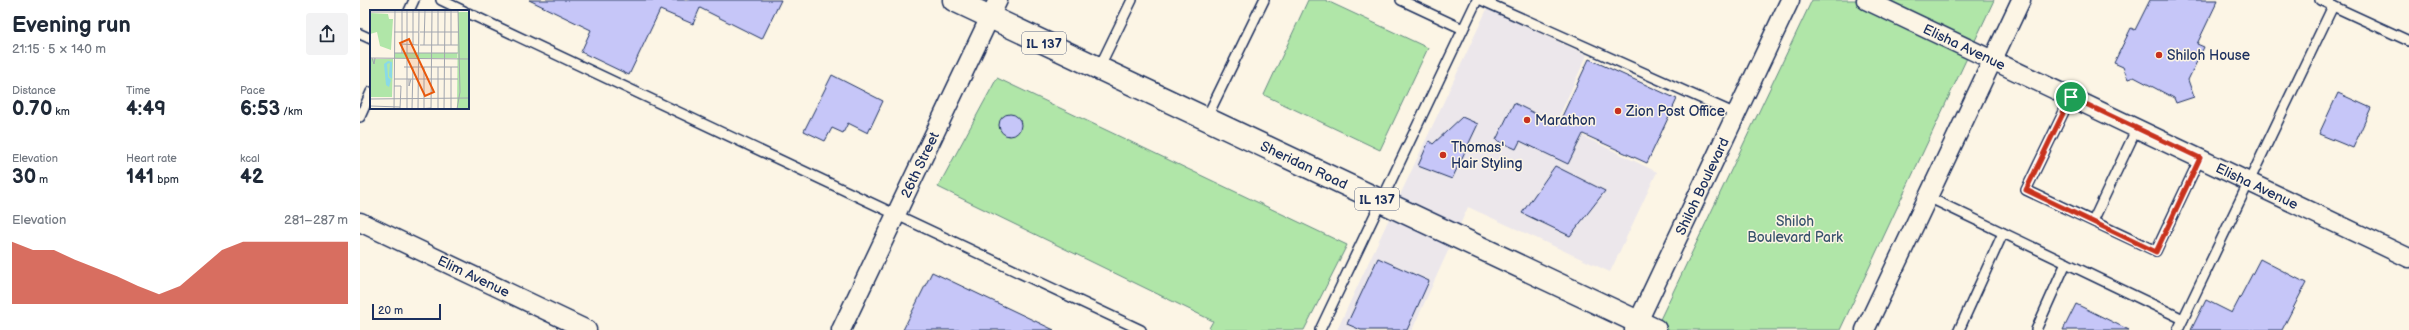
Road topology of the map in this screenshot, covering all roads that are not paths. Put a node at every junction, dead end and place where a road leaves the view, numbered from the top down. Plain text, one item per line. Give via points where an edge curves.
1 (414, 0) edge
2 (441, 0) edge
3 (954, 0) edge
4 (1132, 0) edge
5 (1264, 0) edge
6 (1400, 0) edge
7 (1477, 0) edge
8 (1481, 0) edge
9 (1790, 0) edge
10 (1866, 0) edge
11 (2021, 0) edge
12 (2320, 0) edge
13 (2333, 6) junction
14 (994, 9) edge
15 (409, 10) edge
16 (462, 10) edge
17 (469, 13) edge
18 (1463, 29) junction
19 (360, 34) edge
20 (370, 39) edge
21 (2409, 41) edge
22 (1992, 60) junction
23 (1098, 68) junction
24 (370, 94) edge
25 (2071, 97) junction
26 (1736, 114) junction
27 (360, 117) edge
28 (1206, 119) junction
29 (2137, 128) junction
30 (2200, 158) junction
31 (2249, 182) junction
32 (1928, 196) junction
33 (1381, 201) junction
34 (896, 215) junction
35 (2093, 221) junction
36 (360, 222) edge
37 (2003, 233) junction
38 (2409, 258) edge
39 (2066, 263) junction
40 (2183, 319) junction
41 (1642, 327) edge
42 (587, 330) edge
43 (841, 330) edge
44 (1140, 330) edge
45 (1320, 330) edge
46 (1865, 330) edge
47 (1959, 330) edge
48 (2036, 330) edge
49 (2178, 330) edge

1 - 15 lane
2 - 16 lane
3 - 14 main road, Sheridan Road / IL 137
4 - 23 lane
5 - 28 lane
6 - 18 lane
7 - 18 lane
8 - 26 lane
9 - 26 street, Shiloh Boulevard
10 - 22 street, Elisha Avenue
11 - 22 street
12 - 13 lane
13 - 21 lane
13 - 31 lane
14 - 23 main road, Sheridan Road / IL 137
14 - 34 street, 26th Street
17 - 34 lane
18 - 33 lane
19 - 20 lane
22 - 25 street, Elisha Avenue
22 - 32 street
23 - 28 main road, Sheridan Road / IL 137
24 - 27 lane
25 - 29 street, Elisha Avenue
25 - 35 lane via 2026,190
26 - 41 street, Shiloh Boulevard
28 - 33 main road, Sheridan Road / IL 137
29 - 30 street, Elisha Avenue
29 - 35 lane
30 - 31 street, Elisha Avenue
30 - 35 lane via 2156,252
31 - 38 street, Elisha Avenue
31 - 40 lane
32 - 37 lane
32 - 46 street
33 - 41 main road, Sheridan Road / IL 137
33 - 45 lane
34 - 43 street, 26th Street
34 - 44 lane
36 - 42 street, Elim Avenue
37 - 39 lane
37 - 47 lane
39 - 40 lane
39 - 48 lane
40 - 49 lane

